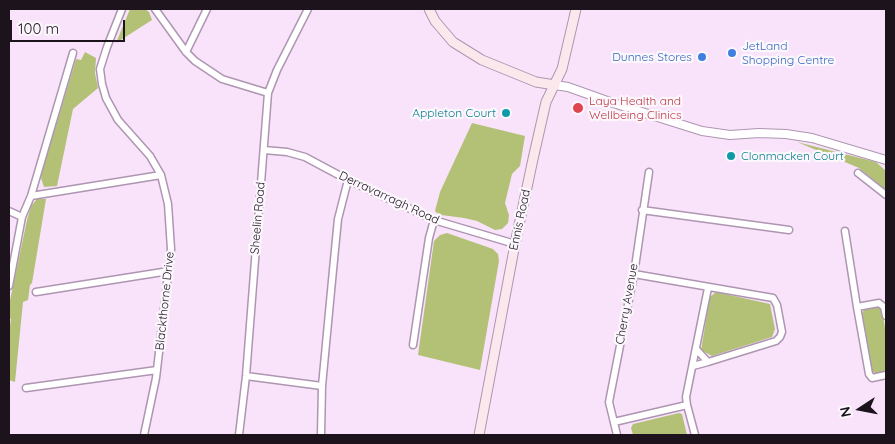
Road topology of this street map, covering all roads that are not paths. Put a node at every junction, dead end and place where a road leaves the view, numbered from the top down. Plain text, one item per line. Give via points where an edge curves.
1 (122, 9) edge
2 (155, 9) edge
3 (207, 9) edge
4 (308, 9) edge
5 (428, 9) edge
6 (576, 9) edge
7 (186, 52) junction
8 (73, 53) dead end
9 (554, 85) junction
10 (268, 93) junction
11 (264, 150) junction
12 (886, 160) edge
13 (649, 172) dead end
14 (858, 173) dead end
15 (160, 175) junction
16 (348, 180) junction
17 (886, 195) edge
18 (31, 196) junction
19 (642, 210) junction
20 (9, 212) edge
21 (22, 217) junction
22 (434, 220) junction
23 (789, 230) dead end
24 (846, 231) dead end
25 (515, 244) junction
26 (169, 271) junction
27 (634, 274) junction
28 (9, 286) edge
29 (708, 288) junction
30 (36, 292) dead end
31 (857, 307) junction
32 (886, 316) edge
33 (413, 345) dead end
34 (696, 349) junction
35 (708, 362) junction
36 (693, 366) junction
37 (157, 370) junction
38 (886, 375) edge
39 (246, 376) junction
40 (322, 386) junction
41 (26, 388) dead end
42 (686, 405) junction
43 (614, 422) junction
44 (144, 435) edge
45 (239, 435) edge
46 (321, 435) edge
47 (479, 435) edge
48 (617, 435) edge
49 (695, 435) edge

1 - 15 street, Blackthorne Drive via 100,69 102,84 118,120 150,156
2 - 7 street
3 - 7 street
4 - 10 street, Sheelin Road
5 - 9 main road via 453,42 482,60 536,82
6 - 9 main road, Ennis Road via 562,69
7 - 10 street via 222,79
8 - 18 street
9 - 12 street via 702,131 812,138
9 - 25 main road, Ennis Road via 546,102
10 - 11 street, Sheelin Road
11 - 16 street, Derravarragh Road via 306,157
11 - 39 street, Sheelin Road
13 - 19 street, Cherry Avenue
14 - 17 street
15 - 18 street
15 - 26 street, Blackthorne Drive via 168,204
16 - 22 street, Derravarragh Road
16 - 40 street via 338,219
18 - 21 street
19 - 23 street
19 - 27 street, Cherry Avenue
20 - 21 street
21 - 28 street
22 - 25 street, Derravarragh Road
22 - 33 street
24 - 31 street
25 - 47 main road, Ennis Road
26 - 30 street
26 - 37 street, Blackthorne Drive
27 - 29 street
27 - 43 street, Cherry Avenue via 609,402
29 - 34 street
29 - 35 street via 773,298 782,332 776,341
31 - 32 street via 879,303 884,307
31 - 38 street via 869,374 872,378
34 - 35 street
34 - 36 street
35 - 36 street
36 - 42 street
37 - 41 street
37 - 44 street, Blackthorne Drive
39 - 40 street
39 - 45 street, Sheelin Road
40 - 46 street
42 - 43 street
42 - 49 street
43 - 48 street, Cherry Avenue

